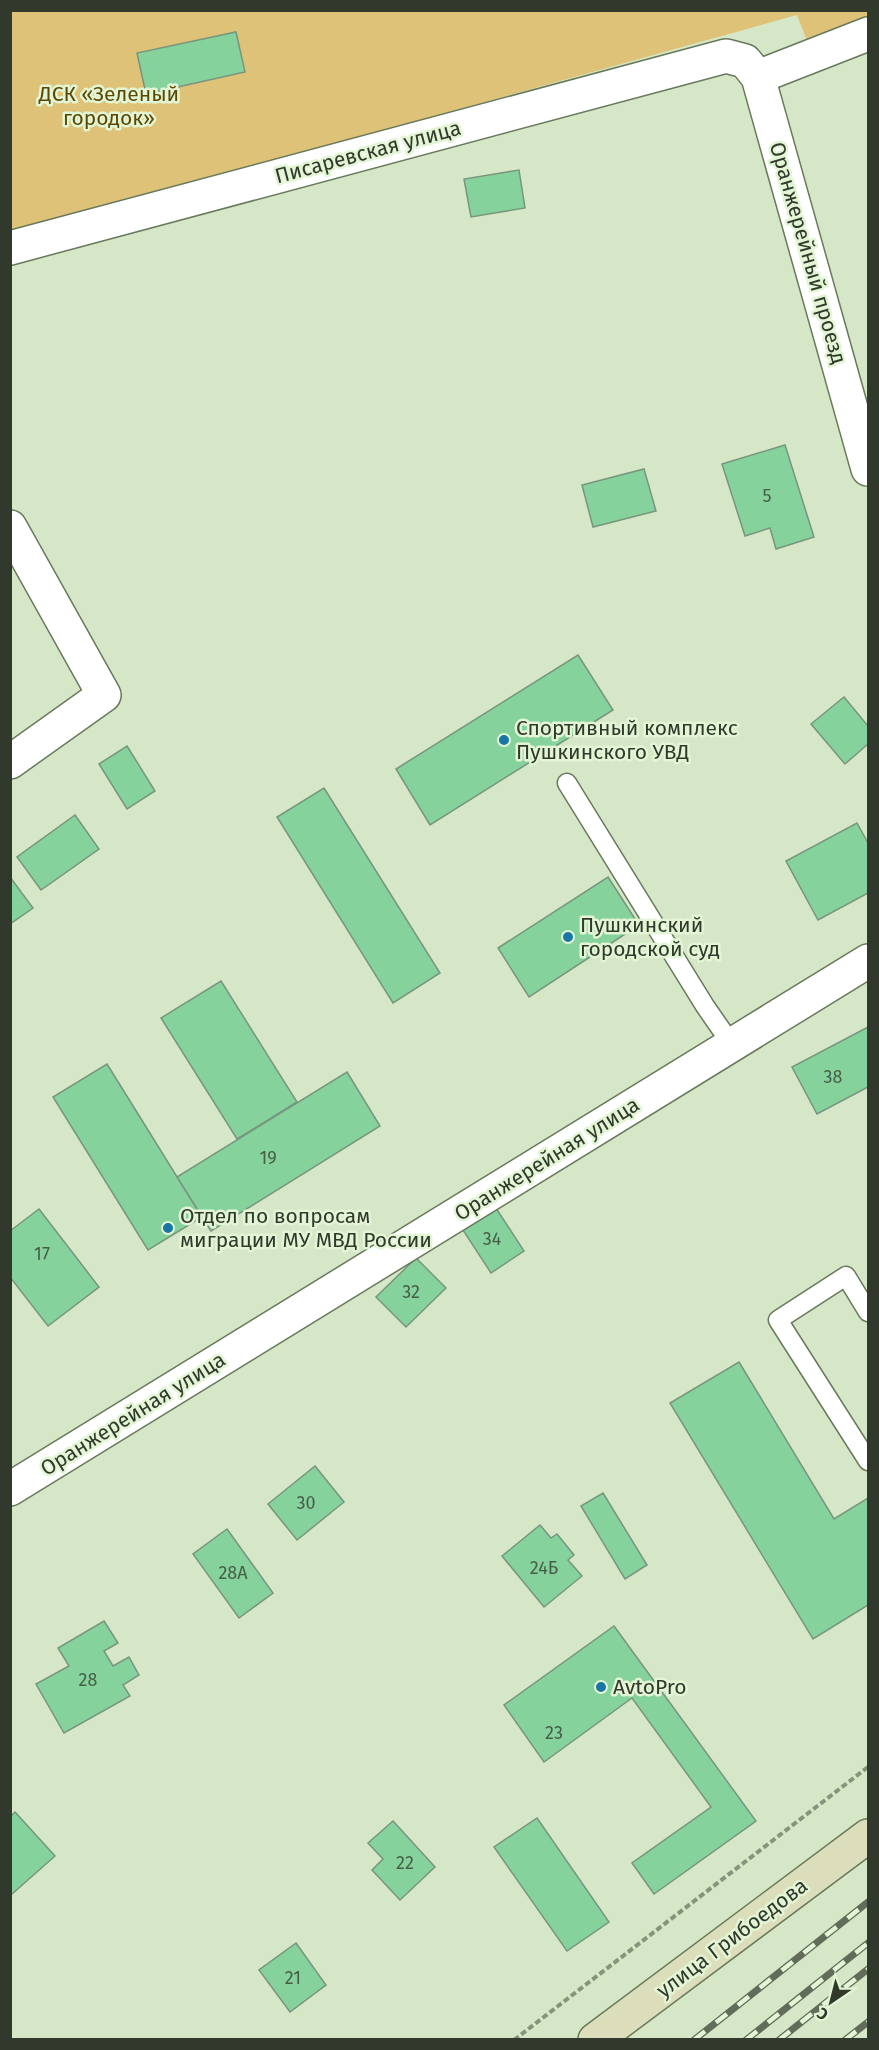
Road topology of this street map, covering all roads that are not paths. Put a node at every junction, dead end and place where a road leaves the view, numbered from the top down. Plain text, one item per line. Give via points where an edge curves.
1 (868, 34) edge
2 (758, 77) junction
3 (10, 248) edge
4 (868, 469) edge
5 (10, 527) edge
6 (10, 762) edge
7 (567, 783) dead end
8 (868, 961) edge
9 (732, 1045) junction
10 (868, 1312) edge
11 (868, 1461) edge
12 (10, 1489) edge
13 (868, 1836) edge
14 (595, 2040) edge

1 - 2 street
2 - 3 street, Писаревская улица via 745,61 726,56
2 - 4 street, Оранжерейный проезд
5 - 6 street via 104,695
7 - 9 lane
8 - 9 street, Оранжерейная улица
9 - 12 street, Оранжерейная улица
10 - 11 lane via 846,1276 778,1320
13 - 14 street, улица Грибоедова

